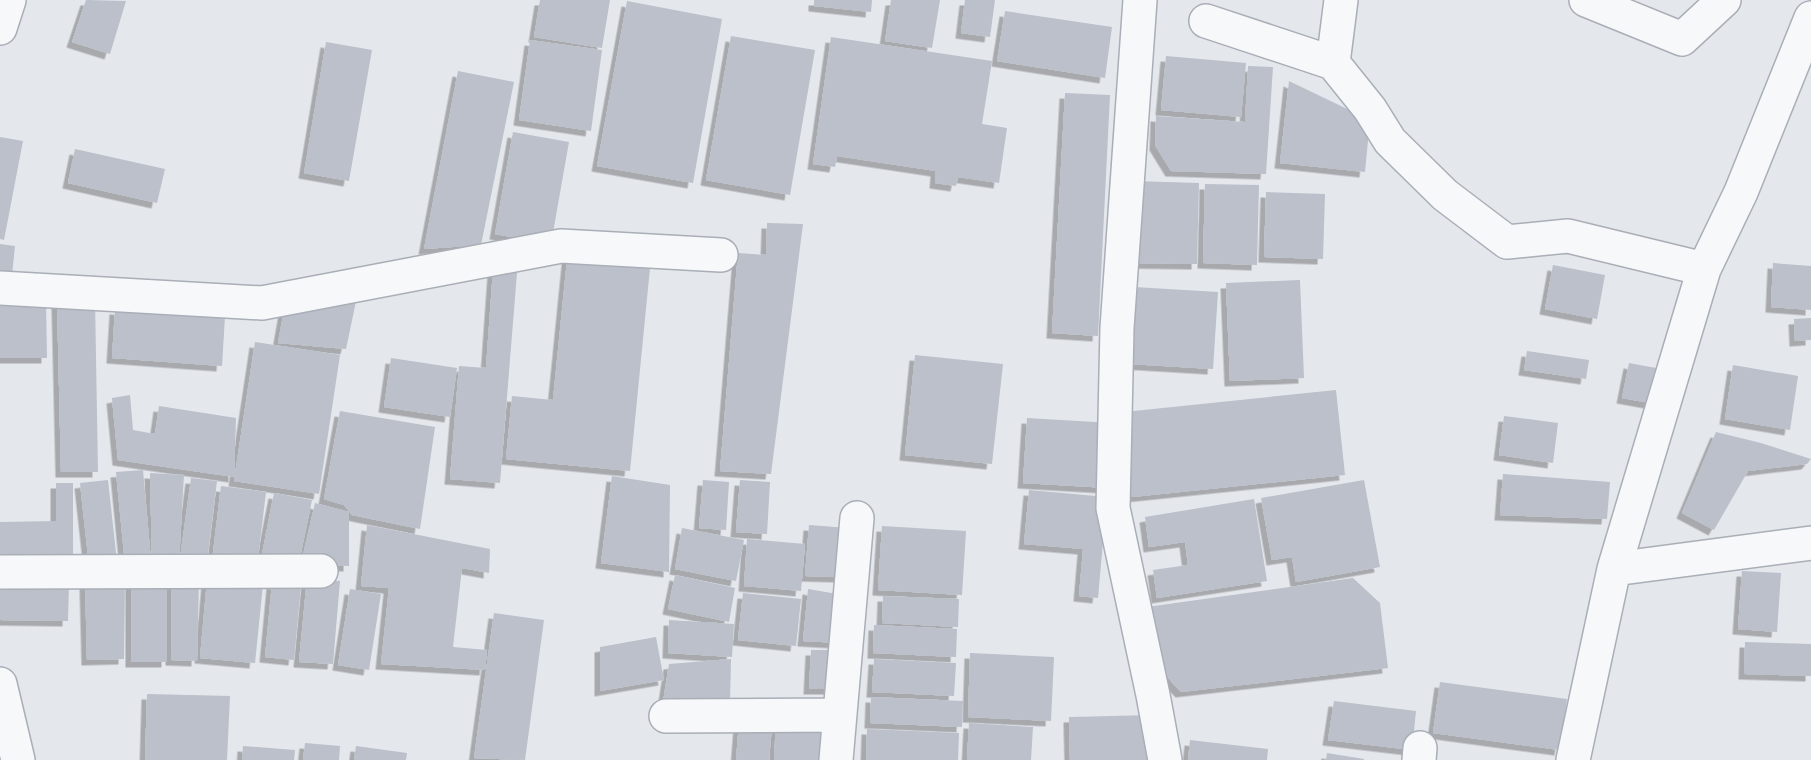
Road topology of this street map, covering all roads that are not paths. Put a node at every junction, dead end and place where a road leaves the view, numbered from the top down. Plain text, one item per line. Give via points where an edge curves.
1 (9, 0) edge
2 (1140, 0) edge
3 (1341, 0) edge
4 (1586, 0) edge
5 (1724, 0) edge
6 (1811, 18) edge
7 (1206, 21) dead end
8 (0, 28) edge
9 (1333, 63) junction
10 (721, 255) dead end
11 (1704, 269) junction
12 (0, 288) edge
13 (856, 518) dead end
14 (1811, 543) edge
15 (1614, 569) junction
16 (321, 570) dead end
17 (0, 572) edge
18 (0, 684) edge
19 (840, 715) junction
20 (666, 717) dead end
21 (18, 760) edge
22 (836, 760) edge
23 (1165, 760) edge
24 (1573, 760) edge

1 - 8 street
2 - 23 street via 1117,328 1113,508
3 - 9 street
4 - 5 street via 1683,39
6 - 11 street via 1741,192
7 - 9 street
9 - 11 street via 1390,141 1445,195 1507,242 1568,236
10 - 12 street via 561,246 262,303
11 - 15 street
13 - 19 street
14 - 15 street
15 - 24 street
16 - 17 street
18 - 21 street
19 - 20 street
19 - 22 street

